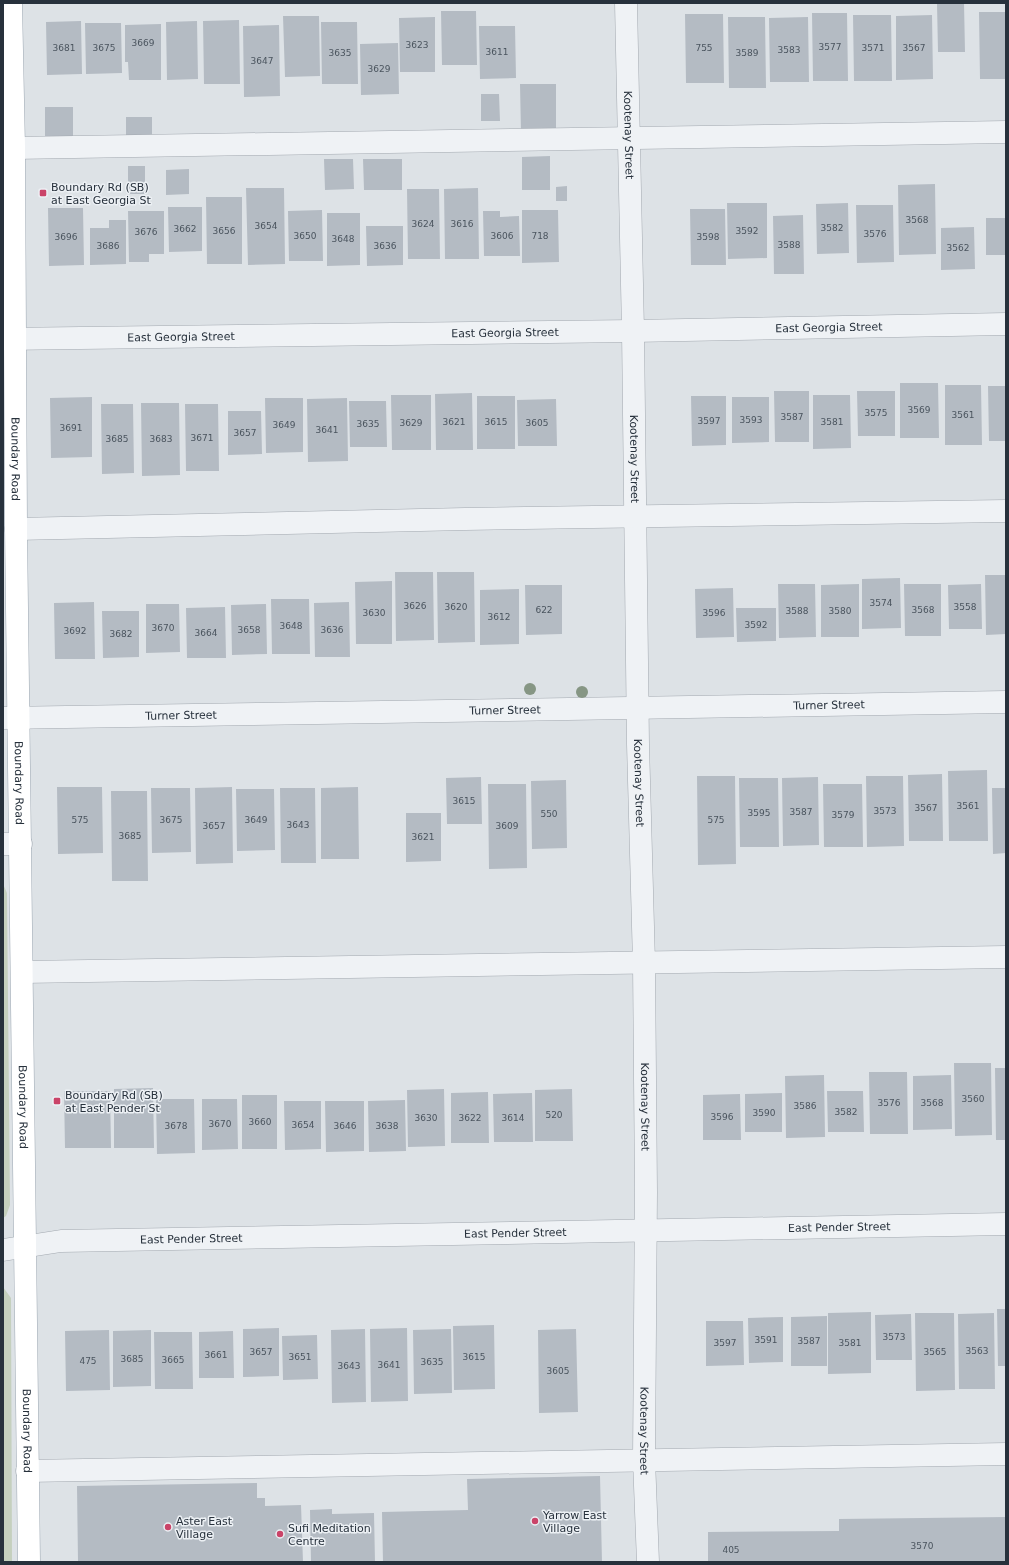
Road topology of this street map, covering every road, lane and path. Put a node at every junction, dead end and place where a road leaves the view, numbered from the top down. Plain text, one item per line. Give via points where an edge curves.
1 (11, 3) edge
2 (626, 3) edge
3 (1006, 132) edge
4 (629, 138) junction
5 (14, 148) junction
6 (1006, 324) edge
7 (632, 331) junction
8 (9, 339) edge
9 (9, 439) edge
10 (1006, 511) edge
11 (635, 516) junction
12 (16, 529) junction
13 (1006, 702) edge
14 (637, 708) junction
15 (11, 718) edge
16 (12, 844) edge
17 (1006, 957) edge
18 (644, 963) junction
19 (22, 972) junction
20 (1006, 1224) edge
21 (646, 1230) junction
22 (26, 1247) junction
23 (3, 1250) edge
24 (1006, 1454) edge
25 (644, 1460) junction
26 (27, 1470) junction
27 (29, 1562) edge
28 (648, 1562) edge

1 - 5 main road, Boundary Road
2 - 4 street, Kootenay Street
3 - 4 street
4 - 5 street
4 - 7 street, Kootenay Street
5 - 8 main road, Boundary Road
6 - 7 street, East Georgia Street
7 - 8 street, East Georgia Street
7 - 11 street, Kootenay Street
8 - 9 main road, Boundary Road
9 - 12 main road, Boundary Road
10 - 11 street
11 - 12 street
11 - 14 street, Kootenay Street
12 - 15 main road, Boundary Road
13 - 14 street, Turner Street
14 - 15 street, Turner Street
14 - 18 street, Kootenay Street
15 - 16 main road, Boundary Road
16 - 19 main road, Boundary Road
17 - 18 street
18 - 19 street
18 - 21 street, Kootenay Street
19 - 22 main road, Boundary Road
20 - 21 street, East Pender Street
21 - 22 street, East Pender Street via 61,1241
21 - 25 street, Kootenay Street
22 - 23 street, East Pender Street
22 - 26 main road, Boundary Road
24 - 25 street
25 - 26 street
25 - 28 street, Kootenay Street
26 - 27 main road, Boundary Road

